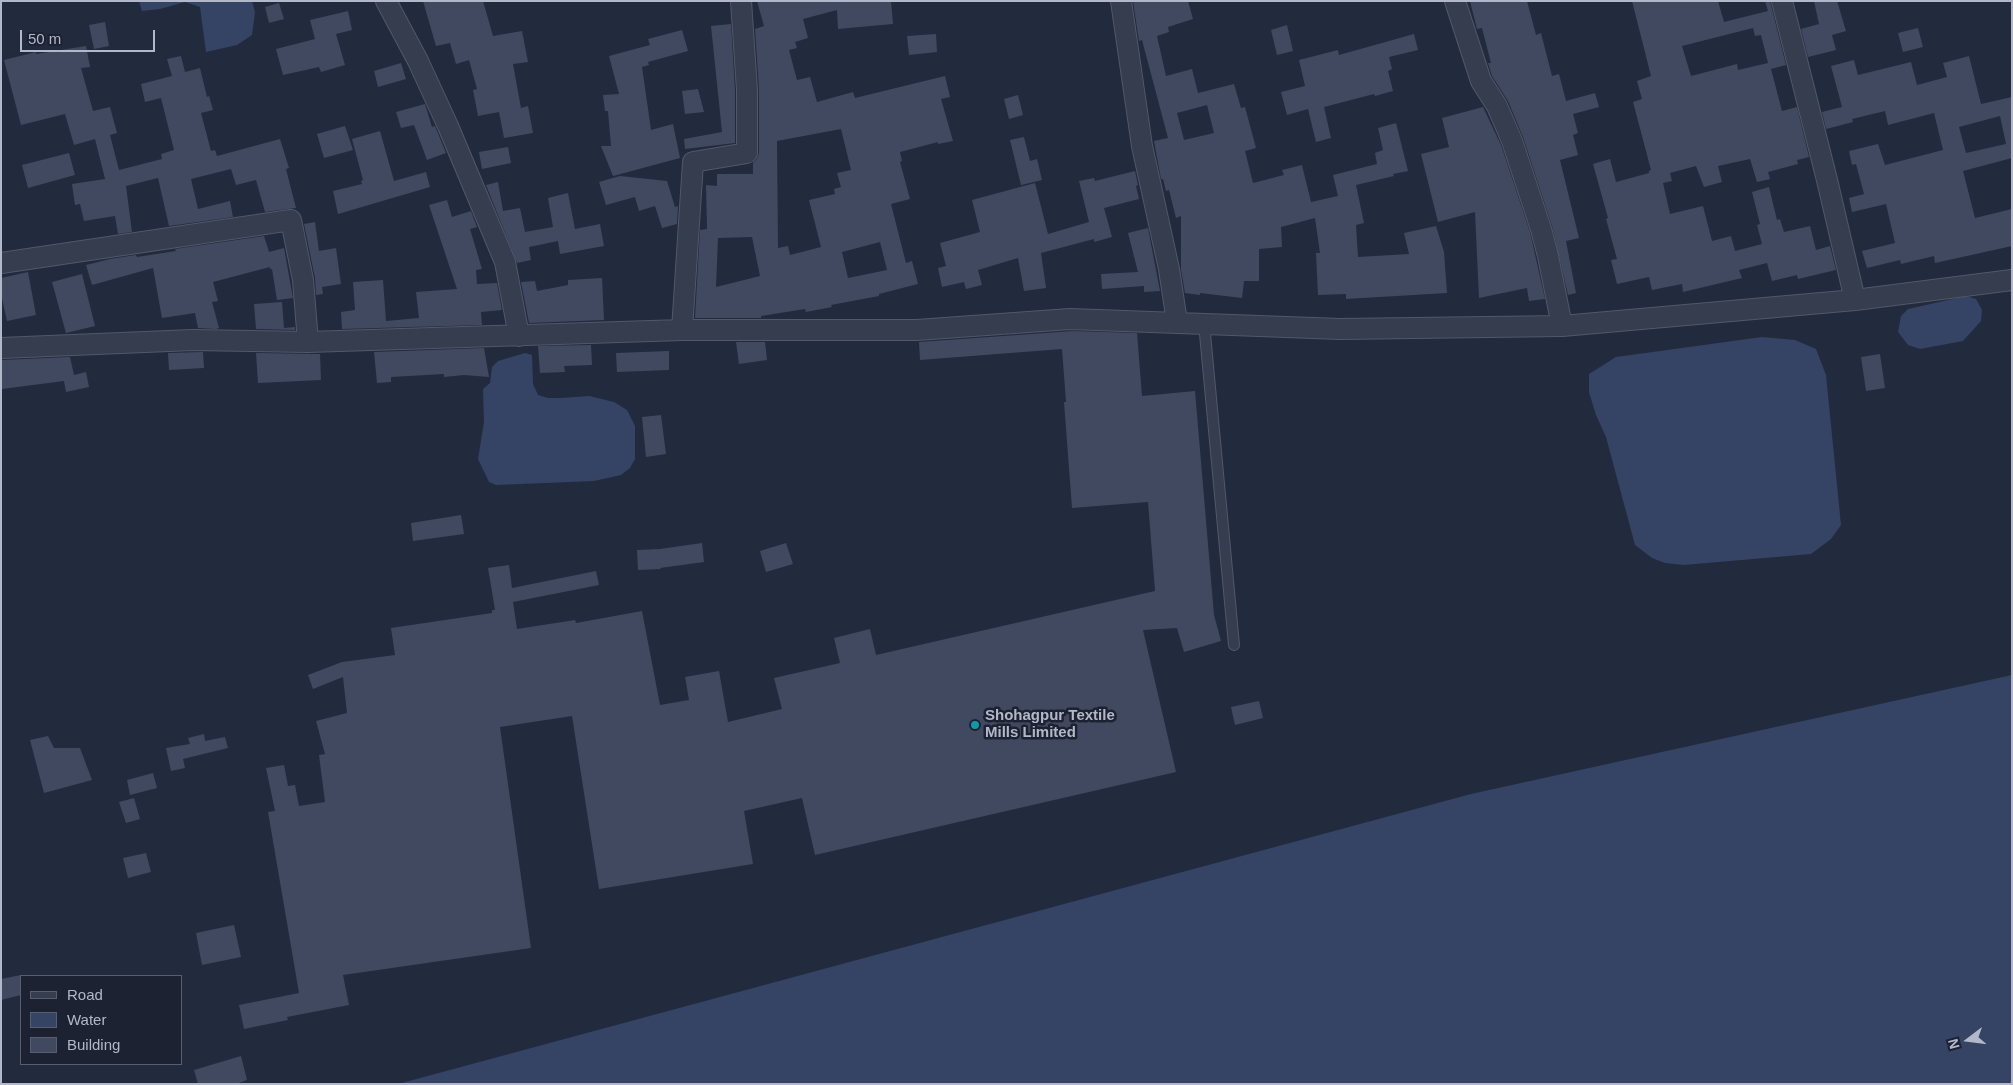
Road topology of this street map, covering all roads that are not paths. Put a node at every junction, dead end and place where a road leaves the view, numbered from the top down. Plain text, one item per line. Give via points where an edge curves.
1 (386, 1) edge
2 (741, 1) edge
3 (1121, 1) edge
4 (1455, 1) edge
5 (1782, 1) edge
6 (1, 263) edge
7 (2012, 280) edge
8 (1855, 300) junction
9 (1177, 322) junction
10 (1204, 323) junction
11 (1562, 326) junction
12 (682, 330) junction
13 (519, 336) junction
14 (308, 342) junction
15 (1, 348) edge
16 (1234, 645) dead end

1 - 13 street via 448,126 504,262
2 - 12 street via 747,153 692,162
3 - 9 street via 1142,146
4 - 11 street via 1481,81 1508,132 1539,222
5 - 8 street
6 - 14 street via 291,220 303,280
7 - 8 street
8 - 11 street
9 - 10 street
9 - 12 street via 1070,319 917,330
10 - 11 street via 1340,329
10 - 16 lane
12 - 13 street
13 - 14 street
14 - 15 street via 193,340

